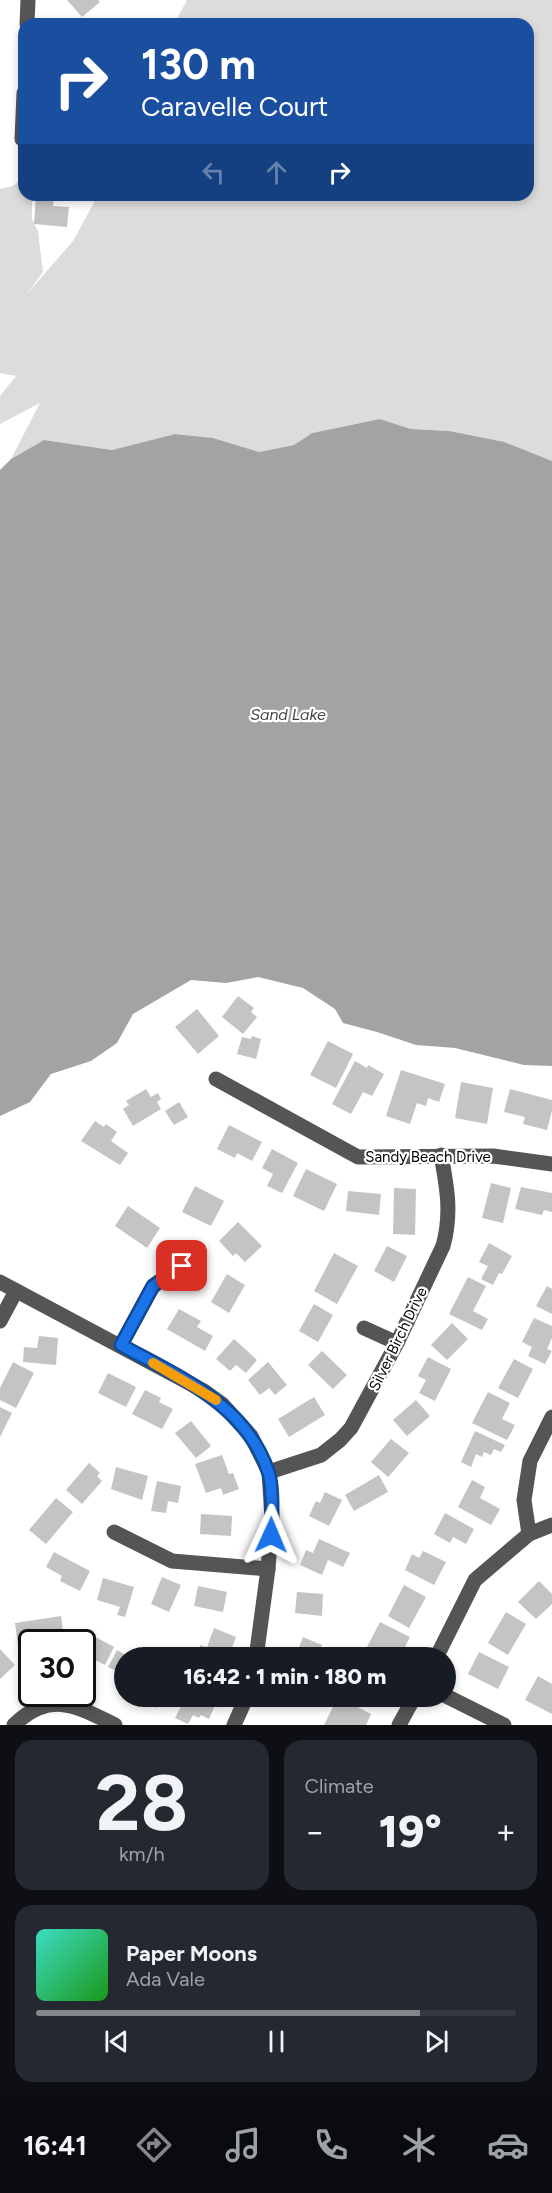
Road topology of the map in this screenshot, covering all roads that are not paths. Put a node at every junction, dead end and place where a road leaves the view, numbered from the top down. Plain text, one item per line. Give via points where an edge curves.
1 (28, 0) edge
2 (27, 18) edge
3 (216, 1079) dead end
4 (441, 1155) junction
5 (552, 1164) edge
6 (182, 1266) dead end
7 (0, 1282) edge
8 (16, 1291) junction
9 (0, 1321) edge
10 (364, 1328) dead end
11 (398, 1343) junction
12 (121, 1345) junction
13 (552, 1417) edge
14 (269, 1472) junction
15 (552, 1525) edge
16 (114, 1532) dead end
17 (529, 1534) junction
18 (268, 1569) junction
19 (257, 1647) edge
20 (441, 1647) edge
21 (456, 1701) edge
22 (242, 1707) edge
23 (409, 1707) edge
24 (14, 1725) edge
25 (115, 1725) edge
26 (234, 1725) edge
27 (399, 1725) edge
28 (504, 1725) edge

1 - 2 street
3 - 4 street, Sandy Beach Drive via 358,1157
4 - 5 street, Sandy Beach Drive via 493,1156
4 - 11 street, Silver Birch Drive via 448,1226 443,1246
6 - 12 street via 153,1286
7 - 8 street
8 - 9 street
8 - 12 street
10 - 11 street
11 - 14 street, Silver Birch Drive via 363,1409 340,1440 321,1455
12 - 14 street via 222,1404 251,1436
13 - 17 street via 531,1461 524,1500
14 - 18 street via 272,1518
15 - 17 street
16 - 18 street via 172,1561
17 - 20 street via 475,1580
18 - 19 street
21 - 28 street
22 - 26 street
23 - 27 street
24 - 25 street via 26,1714 49,1704 71,1705

